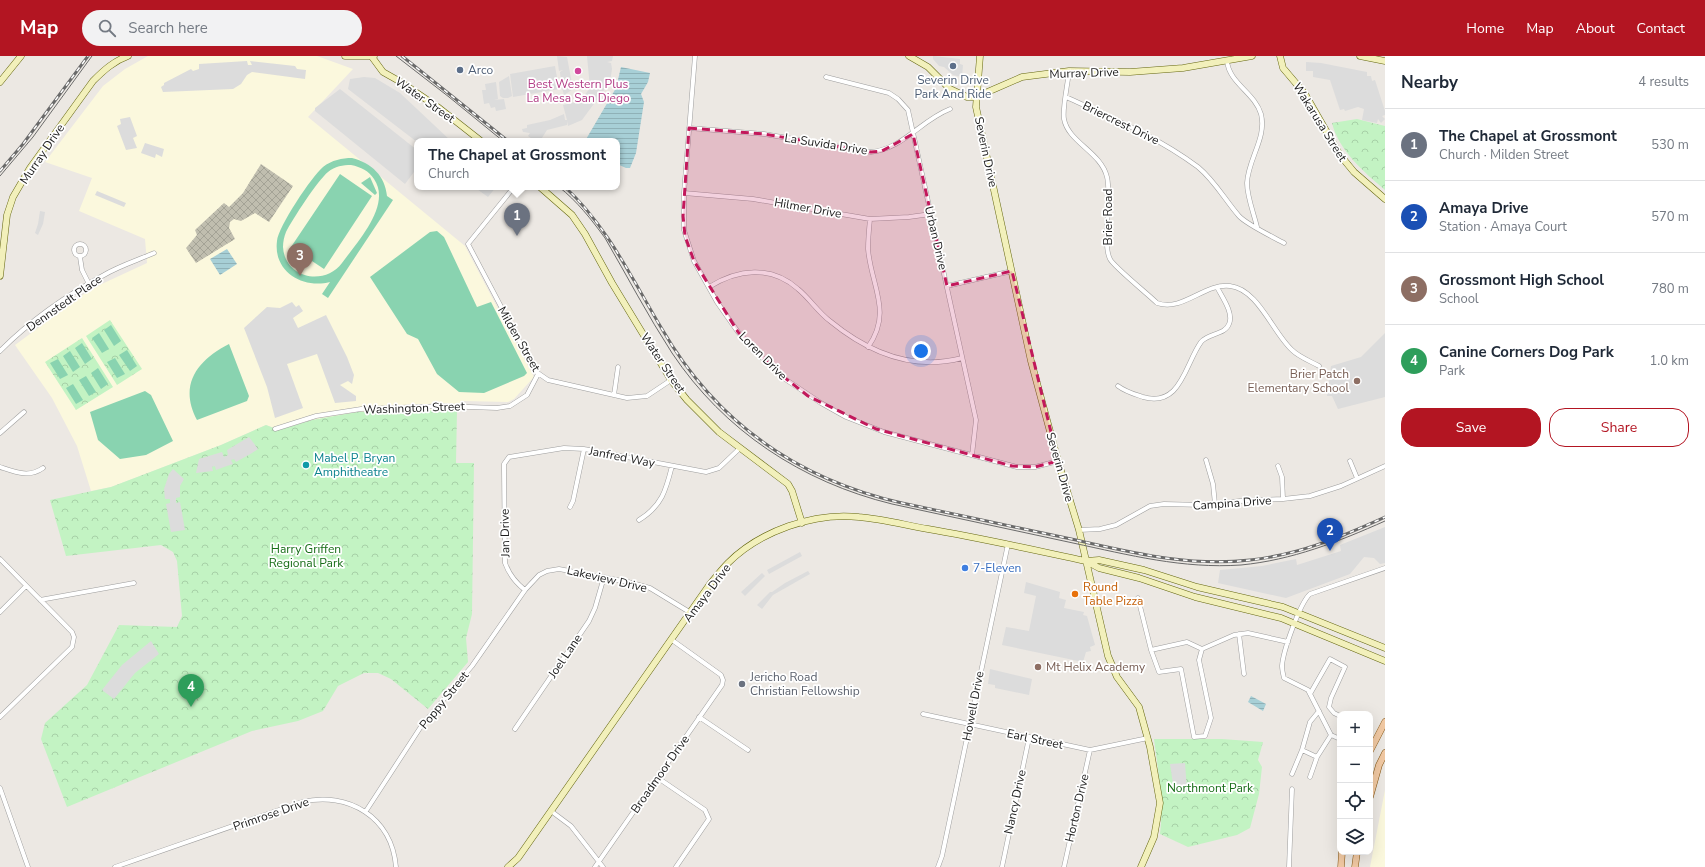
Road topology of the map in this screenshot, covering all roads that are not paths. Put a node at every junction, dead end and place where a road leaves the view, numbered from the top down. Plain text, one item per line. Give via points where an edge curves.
1 (21, 56) edge
2 (128, 56) edge
3 (345, 56) edge
4 (359, 56) edge
5 (695, 56) edge
6 (909, 56) edge
7 (980, 56) edge
8 (1252, 56) edge
9 (1280, 56) edge
10 (1360, 56) edge
11 (374, 57) edge
12 (1227, 61) junction
13 (1385, 61) edge
14 (1069, 71) junction
15 (826, 77) dead end
16 (0, 82) edge
17 (976, 97) junction
18 (1066, 97) junction
19 (950, 109) dead end
20 (689, 128) junction
21 (913, 134) junction
22 (477, 138) edge
23 (512, 190) edge
24 (543, 190) edge
25 (684, 193) junction
26 (1385, 199) edge
27 (931, 214) junction
28 (870, 219) junction
29 (1257, 227) junction
30 (1284, 243) dead end
31 (154, 253) dead end
32 (80, 257) dead end
33 (1012, 271) junction
34 (0, 276) edge
35 (89, 284) junction
36 (947, 286) junction
37 (709, 287) junction
38 (1217, 287) junction
39 (868, 347) junction
40 (0, 351) edge
41 (962, 358) junction
42 (1319, 366) dead end
43 (618, 367) dead end
44 (538, 374) junction
45 (671, 380) junction
46 (1118, 386) dead end
47 (614, 395) junction
48 (24, 412) dead end
49 (275, 429) dead end
50 (0, 433) edge
51 (739, 448) junction
52 (584, 449) junction
53 (972, 455) junction
54 (1206, 460) dead end
55 (1058, 461) junction
56 (1350, 461) dead end
57 (672, 466) junction
58 (1278, 466) dead end
59 (1385, 466) edge
60 (0, 467) edge
61 (43, 468) dead end
62 (504, 469) joint
63 (1357, 478) junction
64 (1283, 499) junction
65 (1215, 504) junction
66 (570, 507) dead end
67 (639, 520) dead end
68 (802, 523) junction
69 (1079, 530) junction
70 (1008, 544) junction
71 (0, 559) edge
72 (1086, 561) junction
73 (1385, 568) edge
74 (604, 577) junction
75 (134, 583) dead end
76 (26, 586) junction
77 (525, 590) junction
78 (1138, 598) dead end
79 (40, 600) junction
80 (0, 612) edge
81 (691, 613) junction
82 (1300, 613) junction
83 (1295, 624) junction
84 (1238, 634) junction
85 (672, 640) junction
86 (1288, 642) junction
87 (1385, 648) edge
88 (1202, 649) junction
89 (1151, 650) junction
90 (1385, 661) edge
91 (1244, 674) dead end
92 (1310, 694) junction
93 (1319, 711) junction
94 (923, 714) dead end
95 (1337, 714) edge
96 (0, 716) edge
97 (699, 717) junction
98 (1385, 722) edge
99 (970, 724) junction
100 (515, 730) dead end
101 (1330, 735) junction
102 (1029, 738) junction
103 (1148, 738) junction
104 (1337, 738) edge
105 (1372, 747) edge
106 (748, 750) dead end
107 (1090, 750) junction
108 (1302, 750) junction
109 (1385, 753) edge
110 (1317, 757) junction
111 (1292, 774) dead end
112 (658, 778) junction
113 (1310, 778) dead end
114 (1373, 786) edge
115 (0, 788) edge
116 (1292, 789) dead end
117 (366, 811) junction
118 (551, 811) junction
119 (1342, 855) edge
120 (1357, 855) edge
121 (599, 862) junction
122 (28, 867) edge
123 (115, 867) edge
124 (396, 867) edge
125 (508, 867) edge
126 (595, 867) edge
127 (603, 867) edge
128 (676, 867) edge
129 (938, 867) edge
130 (1002, 867) edge
131 (1064, 867) edge
132 (1141, 867) edge
133 (1289, 867) edge
134 (1341, 867) edge
135 (1355, 867) edge

1 - 16 main road
2 - 34 main road, Murray Drive via 103,71 93,81 13,197 7,215
3 - 4 main road
4 - 11 main road
5 - 20 street, Loren Drive
6 - 17 main road via 928,67 950,89 967,97
7 - 17 main road, Severin Drive
8 - 12 main road, Murray Drive
9 - 26 main road, Wakarusa Street via 1283,68 1305,94 1340,155 1354,172
10 - 13 main road
11 - 22 main road, Water Street via 383,72 439,108
12 - 14 main road, Murray Drive via 1130,72
12 - 29 street via 1227,67 1233,77 1250,95 1260,114 1262,125 1247,184
14 - 17 main road, Murray Drive via 1022,77
14 - 18 street, Brier Road
15 - 21 street, Urban Drive via 884,91 894,96 908,110
17 - 33 main road, Severin Drive via 976,107
18 - 29 street, Briercrest Drive via 1168,146 1211,179 1240,218
18 - 38 street, Brier Road via 1063,114 1067,128 1098,159 1107,177 1108,250 1111,261 1157,303 1165,306
19 - 21 street, La Suvida Drive via 941,112
20 - 21 street, La Suvida Drive via 764,134 871,152 882,151
20 - 25 street, Loren Drive
21 - 27 street, Urban Drive
23 - 44 street, Milden Street via 468,244
24 - 45 main road, Water Street via 572,215 585,234
25 - 28 street, Hilmer Drive via 753,199
25 - 37 street, Loren Drive via 685,236 694,261
27 - 28 street, Hilmer Drive
27 - 36 street, Urban Drive
28 - 39 street via 868,249 881,312 879,326
29 - 30 street, Briercrest Drive
31 - 35 street, Dennstedt Place via 104,274
32 - 35 street via 82,270
33 - 36 street
33 - 55 main road, Severin Drive via 1031,361
35 - 40 street, Dennstedt Place via 62,301
36 - 41 street, Urban Drive
37 - 39 street via 724,278 747,271 777,276 799,290 832,322
37 - 53 street, Loren Drive via 738,332 756,352 808,396 846,417 876,429
38 - 42 street, Brier Road via 1232,286 1246,292 1292,350
38 - 46 street via 1229,311 1229,324 1226,329 1202,340 1173,392 1163,398 1151,399 1126,392
39 - 41 street via 894,358 913,362 943,362
41 - 53 street, Urban Drive via 976,420
43 - 47 street
44 - 47 street, Milden Street via 548,380
44 - 49 street, Washington Street via 527,395 510,406 361,409 316,416
45 - 47 street, Milden Street via 643,397 627,398
45 - 51 main road, Water Street via 714,427
48 - 50 street
51 - 57 street, Janfred Way via 725,464 706,472
51 - 68 main road, Water Street via 788,484
52 - 57 street, Janfred Way
52 - 62 street, Janfred Way via 564,448 514,455 509,457
52 - 66 street
53 - 55 street, Loren Drive via 1023,468
54 - 65 street via 1213,484
55 - 69 main road, Severin Drive
56 - 63 street
57 - 67 street via 664,494 650,513
58 - 64 street via 1282,477
59 - 63 street, Campina Drive
60 - 61 street via 22,474 36,473
62 - 77 street, Jan Drive via 505,564
63 - 64 street, Campina Drive via 1324,492
64 - 65 street, Campina Drive
65 - 69 street, Campina Drive via 1150,506 1116,525
68 - 70 main road, Amaya Drive via 830,517 860,517
68 - 81 main road, Amaya Drive via 768,536 738,555 710,584
69 - 72 main road, Severin Drive
70 - 72 main road, Amaya Drive
70 - 99 street, Howell Drive
71 - 76 street
72 - 82 main road, Amaya Drive via 1099,560 1144,570 1197,587
72 - 83 main road, Amaya Drive via 1099,568 1139,578 1194,597 1282,618
72 - 103 main road, Severin Drive via 1108,656 1117,677 1140,707
73 - 82 street via 1310,594 1304,599
74 - 77 street, Lakeview Drive via 562,569 551,570 539,575
74 - 81 street, Lakeview Drive via 650,588
74 - 100 street, Joel Lane via 589,621
75 - 79 street
76 - 79 street
76 - 80 street
77 - 117 street, Poppy Street via 485,650 422,725
78 - 89 street
79 - 96 street via 72,632 74,643
81 - 85 main road, Amaya Drive
82 - 83 street
82 - 87 main road, Amaya Drive
83 - 86 street
83 - 90 main road, Amaya Drive
84 - 86 street via 1252,633
84 - 88 street
84 - 91 street
85 - 97 street, Broadmoor Drive via 721,675 723,680
85 - 118 main road, Amaya Drive
86 - 92 street via 1282,666 1284,678 1308,690
88 - 89 street via 1187,642
88 - 89 street via 1199,660 1210,718 1203,737 1194,737 1181,669 1159,672
92 - 93 street
92 - 95 street via 1330,660 1345,667 1330,698 1329,706
93 - 101 street
93 - 108 street via 1310,722
94 - 99 street, Earl Street
97 - 106 street
97 - 112 street, Broadmoor Drive
98 - 105 main road
99 - 102 street, Earl Street
99 - 129 street, Howell Drive
101 - 104 street
101 - 110 street
102 - 107 street, Earl Street
102 - 130 street, Nancy Drive
103 - 107 street, Earl Street
103 - 132 main road, Severin Drive via 1160,803 1154,837
107 - 131 street, Horton Drive
108 - 110 street
108 - 111 street
109 - 114 main road
110 - 113 street
112 - 121 street, Broadmoor Drive
112 - 128 street via 705,810 709,816
115 - 122 street
116 - 133 street
117 - 123 street, Primrose Drive via 345,802 315,799
117 - 124 street, Primrose Drive via 390,844
118 - 121 street via 571,826
118 - 125 main road, Amaya Drive via 518,858
119 - 134 main road
120 - 135 main road
121 - 126 street, Broadmoor Drive
121 - 127 street

